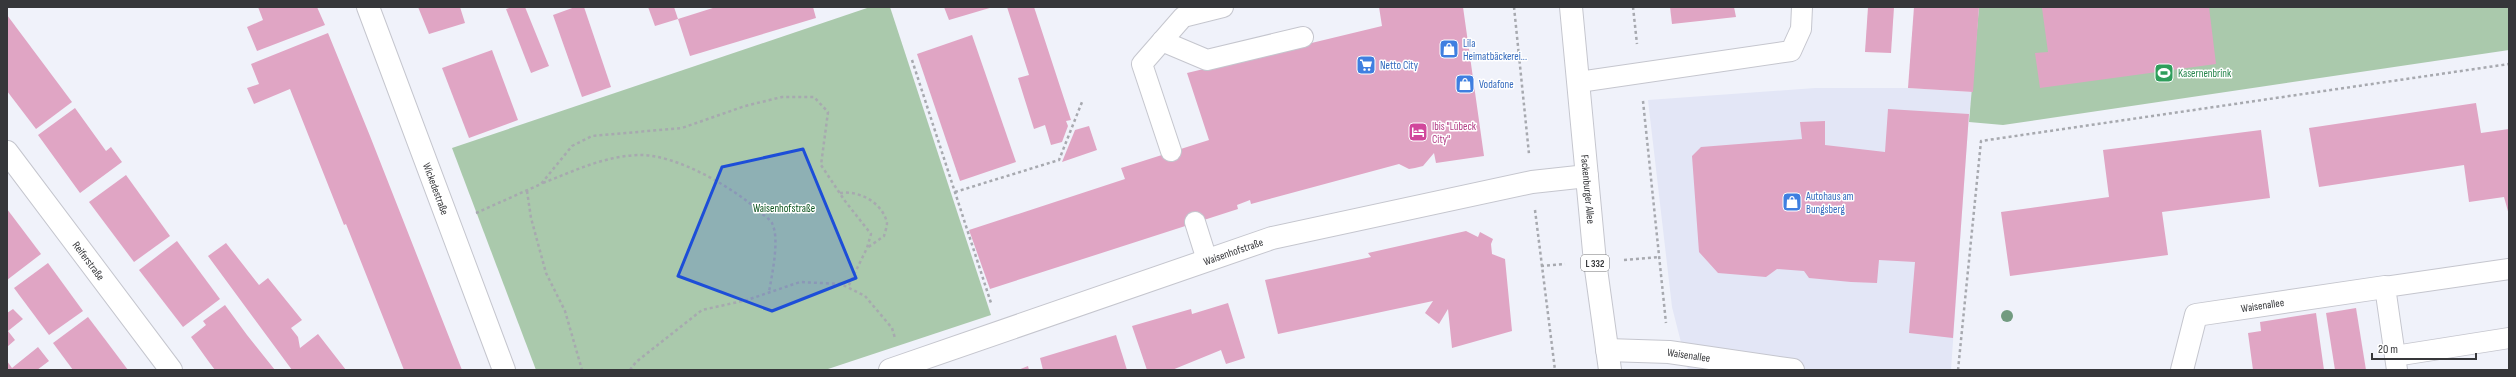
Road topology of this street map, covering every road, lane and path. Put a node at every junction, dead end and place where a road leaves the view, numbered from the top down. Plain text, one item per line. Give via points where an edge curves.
1 (368, 7) edge
2 (1223, 7) edge
3 (1514, 7) edge
4 (1571, 7) edge
5 (1633, 7) edge
6 (1802, 7) edge
7 (1303, 37) dead end
8 (1162, 41) junction
9 (912, 60) dead end
10 (2509, 64) edge
11 (1640, 74) junction
12 (1579, 82) junction
13 (1082, 102) dead end
14 (1171, 151) dead end
15 (7, 152) edge
16 (1587, 176) junction
17 (1532, 182) junction
18 (541, 184) junction
19 (527, 191) junction
20 (955, 192) junction
21 (840, 193) junction
22 (1195, 222) dead end
23 (449, 224) junction
24 (867, 248) junction
25 (1207, 260) junction
26 (2509, 269) edge
27 (848, 287) junction
28 (2385, 287) junction
29 (769, 292) junction
30 (1000, 332) junction
31 (2509, 338) edge
32 (1669, 352) junction
33 (1609, 360) edge
34 (2396, 363) edge
35 (897, 368) edge
36 (171, 370) edge
37 (504, 370) edge
38 (582, 370) edge
39 (630, 370) edge
40 (1555, 370) edge
41 (1793, 370) edge
42 (1958, 370) edge
43 (2182, 370) edge

1 - 23 street, Wickedestraße
2 - 8 lane via 1183,17
3 - 17 path
4 - 12 street, Fackenburger Allee / L 332
5 - 11 path
6 - 11 lane via 1801,29 1791,51
7 - 8 lane via 1207,60
8 - 14 lane via 1142,64
9 - 20 path
10 - 42 path via 1981,141
11 - 12 lane
11 - 32 path
12 - 16 street, Fackenburger Allee / L 332
13 - 20 path via 1059,160
15 - 36 street, Reiferstraße
16 - 17 street, Waisenhofstraße
16 - 33 street, Fackenburger Allee / L 332
17 - 25 street, Waisenhofstraße via 1272,238
17 - 40 path
18 - 19 path
18 - 21 path via 572,146 592,136 682,128 745,106 782,97 814,97 828,112 821,165
18 - 29 path via 600,160 640,155 667,159 726,186 745,198 772,223 776,254
19 - 23 path
19 - 38 path via 531,218 546,273 565,311
20 - 30 path
21 - 24 path via 871,234
21 - 24 path via 861,195 878,206 887,224 884,236
22 - 25 lane
23 - 37 street, Wickedestraße
24 - 27 path
25 - 30 street, Waisenhofstraße
26 - 28 lane, Waisenallee
27 - 29 path via 841,284 800,282
27 - 35 path via 865,296 892,328
28 - 34 lane
28 - 43 street, Waisenallee via 2196,315
29 - 39 path via 702,310 636,362
30 - 35 street, Waisenhofstraße
31 - 34 lane
32 - 33 street, Waisenallee
32 - 41 street, Waisenallee

